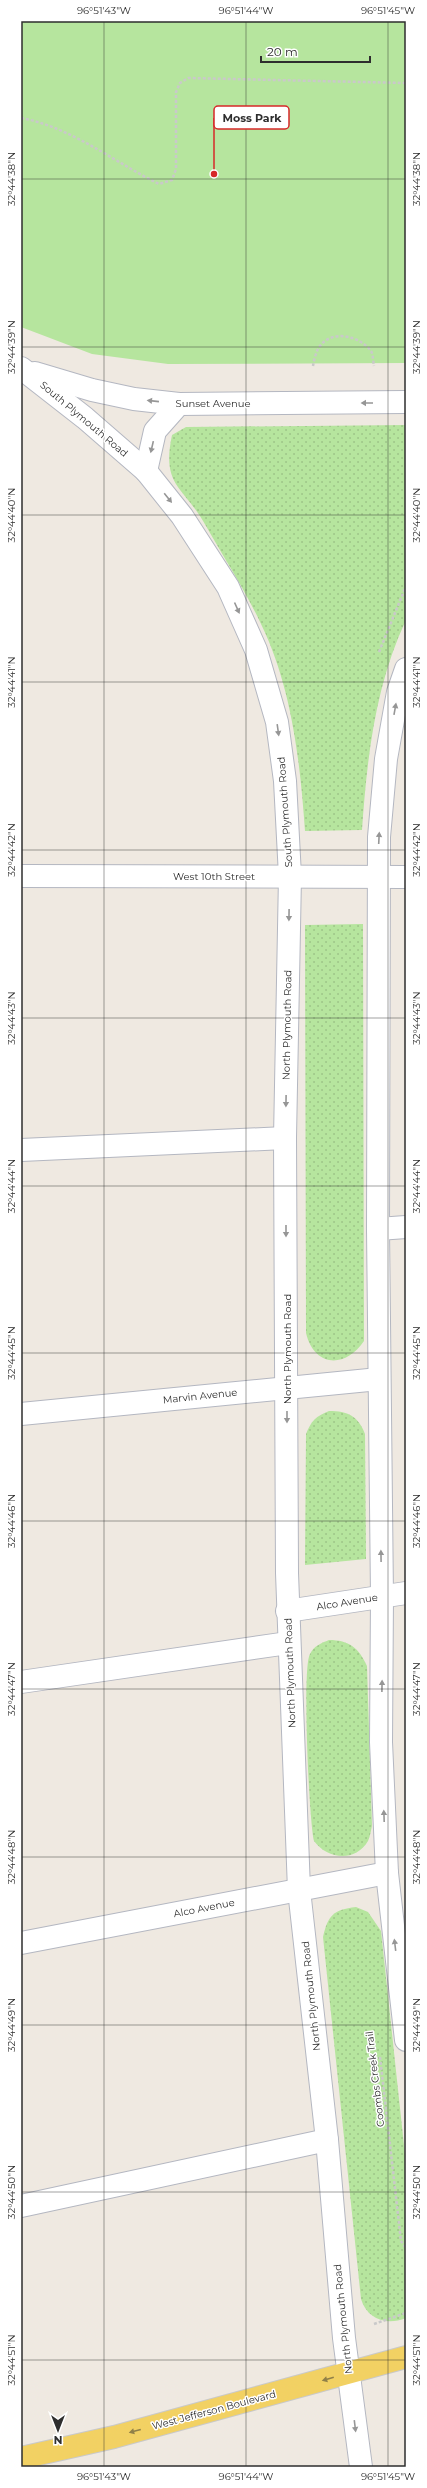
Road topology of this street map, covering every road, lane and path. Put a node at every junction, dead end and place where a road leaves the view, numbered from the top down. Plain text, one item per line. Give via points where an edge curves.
1 (406, 83) edge
2 (21, 118) edge
3 (312, 366) dead end
4 (374, 366) dead end
5 (23, 369) edge
6 (406, 402) edge
7 (179, 404) junction
8 (146, 471) junction
9 (406, 669) edge
10 (21, 876) edge
11 (290, 876) junction
12 (379, 877) junction
13 (406, 877) edge
14 (285, 1138) junction
15 (21, 1150) edge
16 (406, 1227) edge
17 (378, 1229) junction
18 (379, 1379) junction
19 (287, 1388) junction
20 (21, 1414) edge
21 (406, 1593) edge
22 (382, 1597) junction
23 (288, 1611) junction
24 (288, 1643) junction
25 (21, 1682) edge
26 (386, 1873) junction
27 (299, 1890) junction
28 (21, 1943) edge
29 (402, 1968) edge
30 (406, 2040) edge
31 (380, 2054) dead end
32 (327, 2140) junction
33 (21, 2206) edge
34 (406, 2248) edge
35 (406, 2271) edge
36 (406, 2293) edge
37 (406, 2357) edge
38 (349, 2373) junction
39 (21, 2458) edge
40 (360, 2467) edge

1 - 2 path via 188,78 180,83 176,92 176,169 172,180 159,184 84,142 36,120
3 - 4 path via 320,346 328,338 343,335 360,341 372,352
7 -> 5 street, Sunset Avenue via 134,399 92,390
5 - 8 street, South Plymouth Road
6 -> 7 street, Sunset Avenue
7 -> 8 street via 155,431
8 -> 11 street, South Plymouth Road via 182,516 228,587 256,650 277,722 285,781
12 -> 9 street via 379,837 386,759 398,692
10 - 11 street, West 10th Street
11 - 12 street, West 10th Street
11 -> 14 street, North Plymouth Road
12 - 13 street, West 10th Street
12 - 17 street
14 - 15 street
14 -> 19 street, North Plymouth Road
16 - 17 street
17 - 18 street
18 - 19 street, Marvin Avenue
22 -> 18 street
19 - 20 street, Marvin Avenue
19 -> 23 street, North Plymouth Road
21 - 22 street, Alco Avenue
22 - 23 street, Alco Avenue
26 -> 22 street via 381,1742
23 - 24 street, North Plymouth Road
24 - 25 street
24 - 27 street, North Plymouth Road
26 - 27 street, Alco Avenue
29 -> 26 street
27 - 28 street, Alco Avenue
27 - 32 street, North Plymouth Road
29 - 30 street
31 - 34 path, Coombs Creek Trail via 401,2241
32 - 33 street
32 - 38 street, North Plymouth Road
35 - 36 path
37 - 38 main road, West Jefferson Boulevard
38 -> 39 main road, West Jefferson Boulevard via 114,2437
38 -> 40 street, North Plymouth Road

